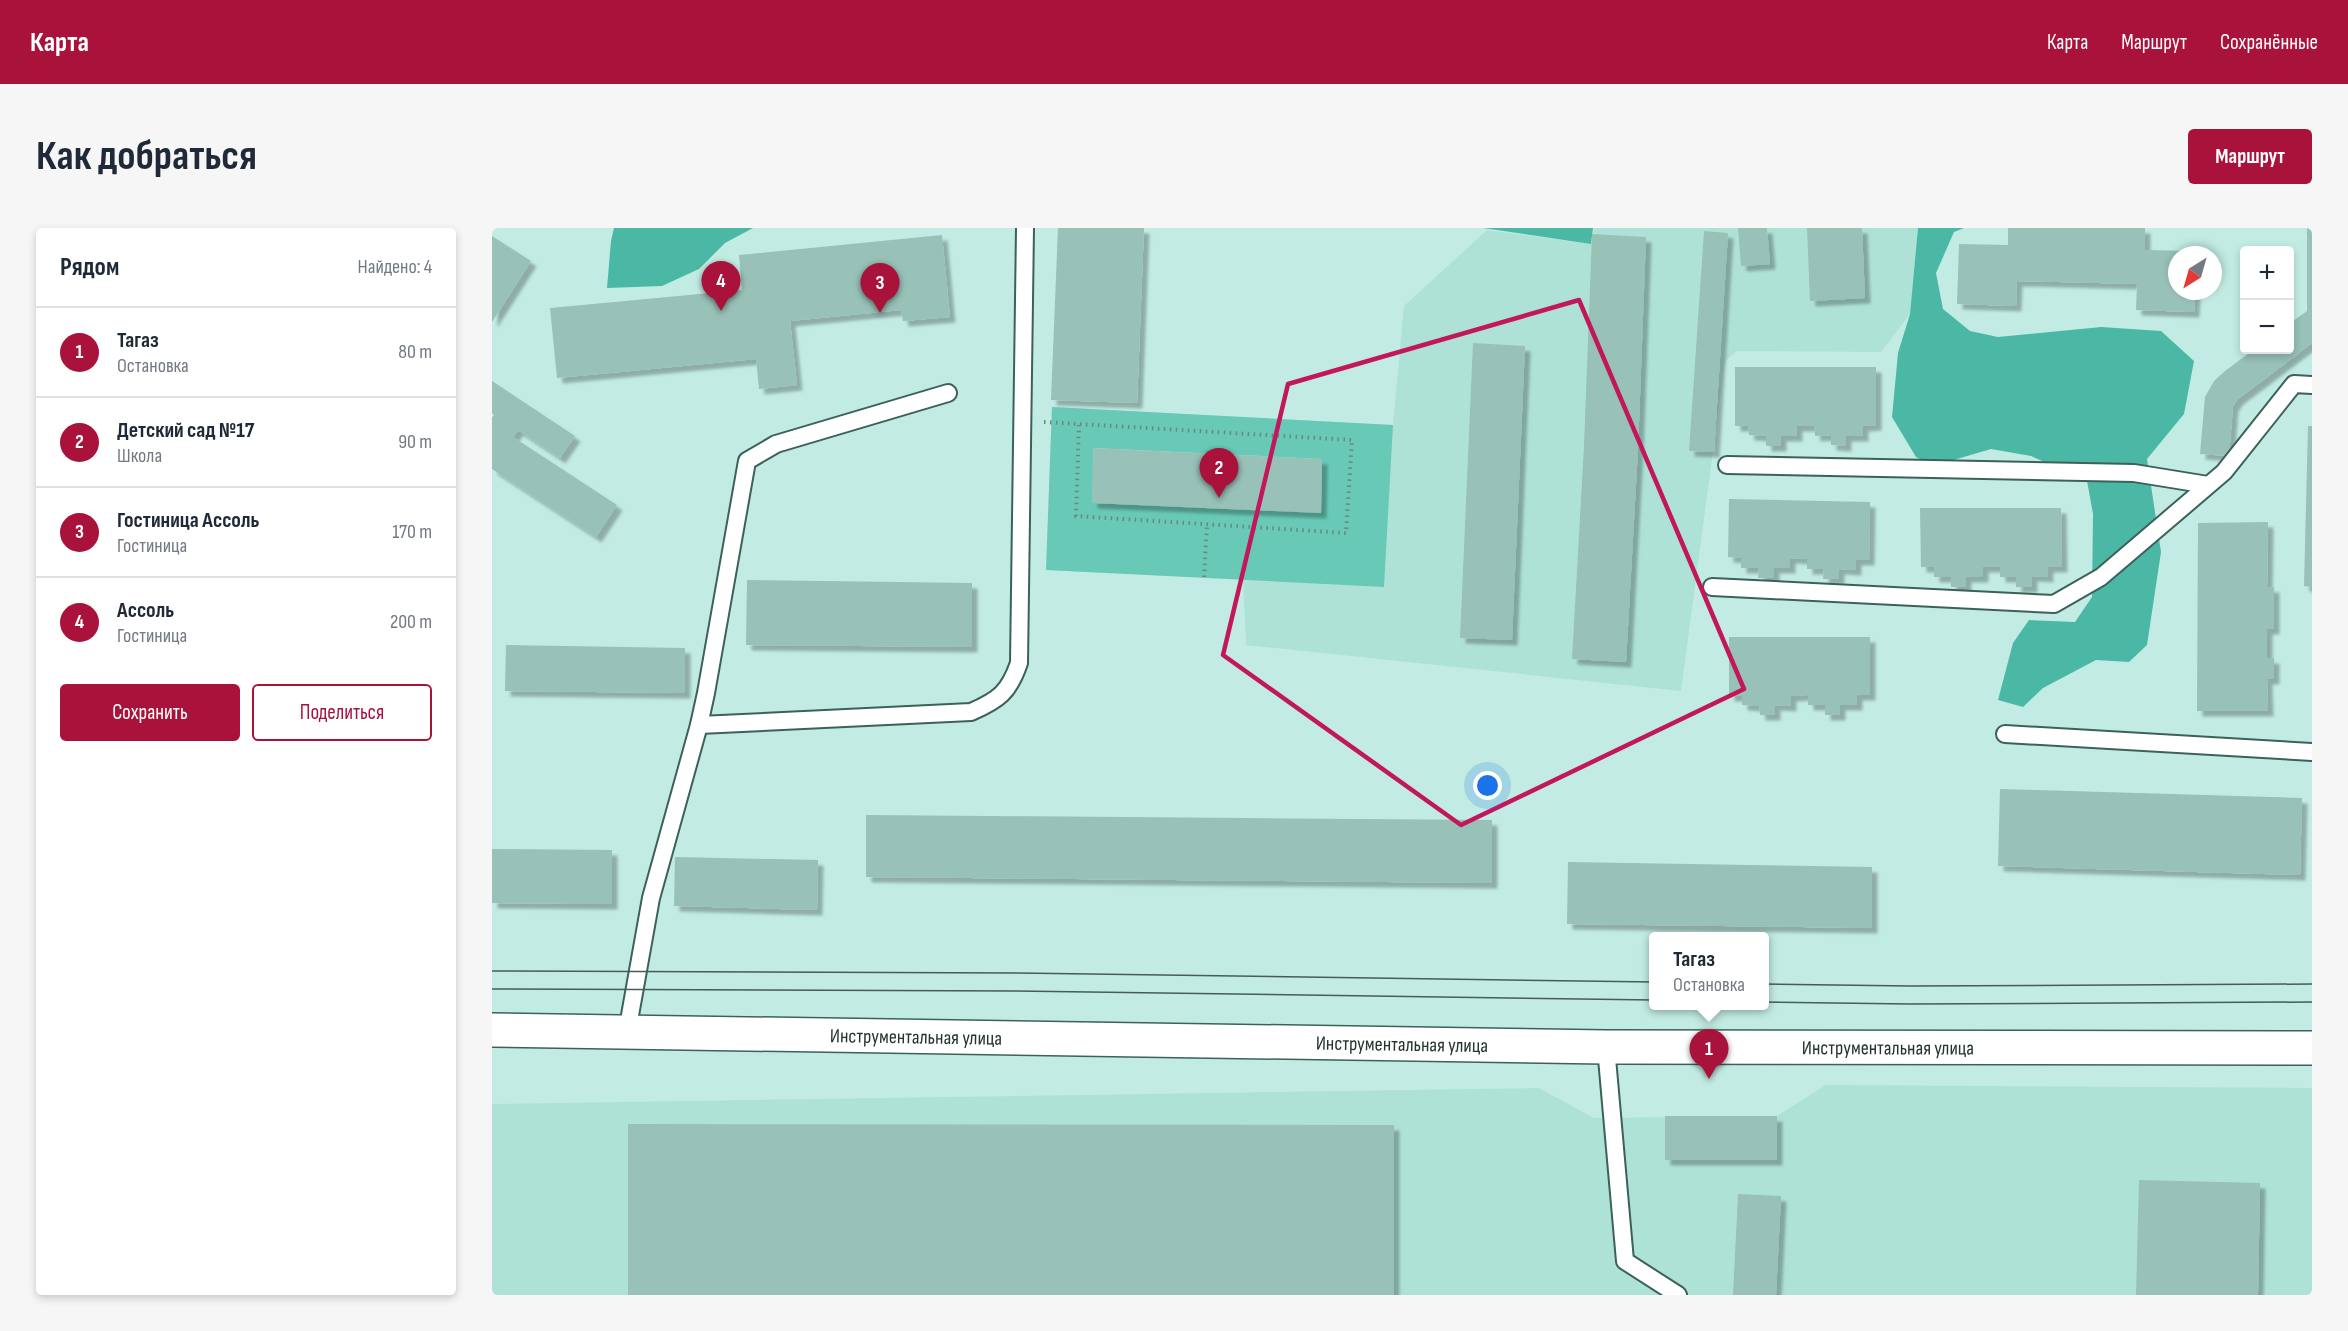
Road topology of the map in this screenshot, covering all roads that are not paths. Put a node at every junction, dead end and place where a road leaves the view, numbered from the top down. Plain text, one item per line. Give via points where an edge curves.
1 (1025, 228) edge
2 (2312, 385) edge
3 (948, 393) dead end
4 (1728, 465) dead end
5 (2208, 485) junction
6 (1712, 586) dead end
7 (699, 725) junction
8 (2005, 734) dead end
9 (2312, 752) edge
10 (492, 1030) edge
11 (627, 1032) junction
12 (1606, 1047) junction
13 (2312, 1048) edge
14 (1678, 1295) edge

1 - 7 lane via 1019,663 1012,684 995,702 971,712
2 - 5 lane via 2294,384 2224,472
3 - 7 lane via 776,444 747,461
4 - 5 lane via 2134,473
5 - 6 lane via 2101,577 2054,604
7 - 11 lane via 651,898
8 - 9 lane
10 - 11 street, Инструментальная улица
11 - 12 street, Инструментальная улица
12 - 13 street, Инструментальная улица
12 - 14 lane via 1624,1261

